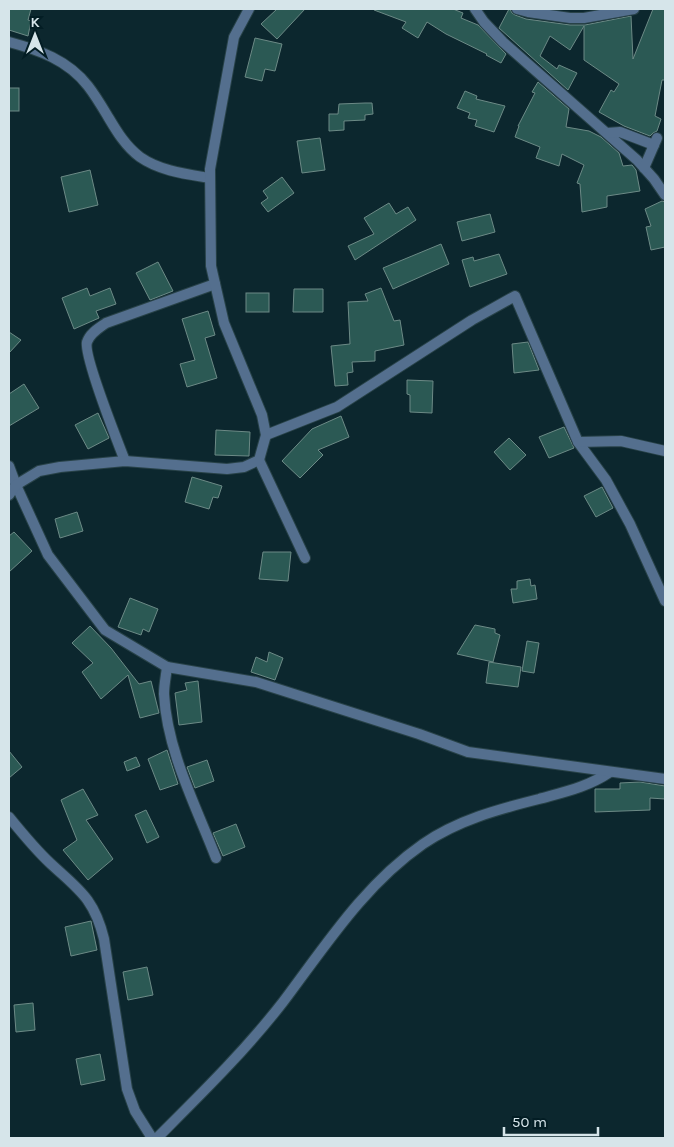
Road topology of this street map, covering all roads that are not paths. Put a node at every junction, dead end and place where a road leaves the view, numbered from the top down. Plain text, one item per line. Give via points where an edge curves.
1 (249, 9) edge
2 (475, 9) edge
3 (517, 9) edge
4 (634, 9) edge
5 (9, 42) edge
6 (607, 133) junction
7 (644, 168) junction
8 (210, 178) junction
9 (662, 185) edge
10 (665, 195) edge
11 (215, 284) junction
12 (266, 435) junction
13 (578, 442) junction
14 (665, 451) edge
15 (259, 460) junction
16 (125, 461) junction
17 (9, 466) edge
18 (16, 485) junction
19 (9, 495) edge
20 (305, 558) dead end
21 (665, 602) edge
22 (167, 667) junction
23 (610, 772) junction
24 (665, 780) edge
25 (9, 817) edge
26 (216, 858) dead end
27 (152, 1138) edge
28 (157, 1138) edge

1 - 8 street via 234,38
2 - 6 street via 510,48
3 - 4 street via 577,18
5 - 8 street via 38,50 72,69 88,86 122,140 140,157 178,172
6 - 7 street
6 - 7 street via 620,132 655,142
7 - 9 street
8 - 11 street via 211,266
9 - 10 street
11 - 12 street via 224,323 262,415
11 - 16 street via 106,323 86,343 89,361
12 - 13 street via 336,407 515,296
12 - 15 street
13 - 14 street via 621,441
13 - 21 street via 606,480 630,524
15 - 16 street via 244,467 227,469
15 - 20 street
16 - 18 street via 39,471
17 - 18 street
18 - 19 street
18 - 22 street via 48,555 105,630
22 - 23 street via 256,682 468,752
22 - 26 street via 164,692 173,741
23 - 24 street
23 - 28 street via 598,781 575,790 462,822 424,843 390,870 333,933 229,1067
25 - 27 street via 49,862 82,891 100,921 128,1089 135,1112

